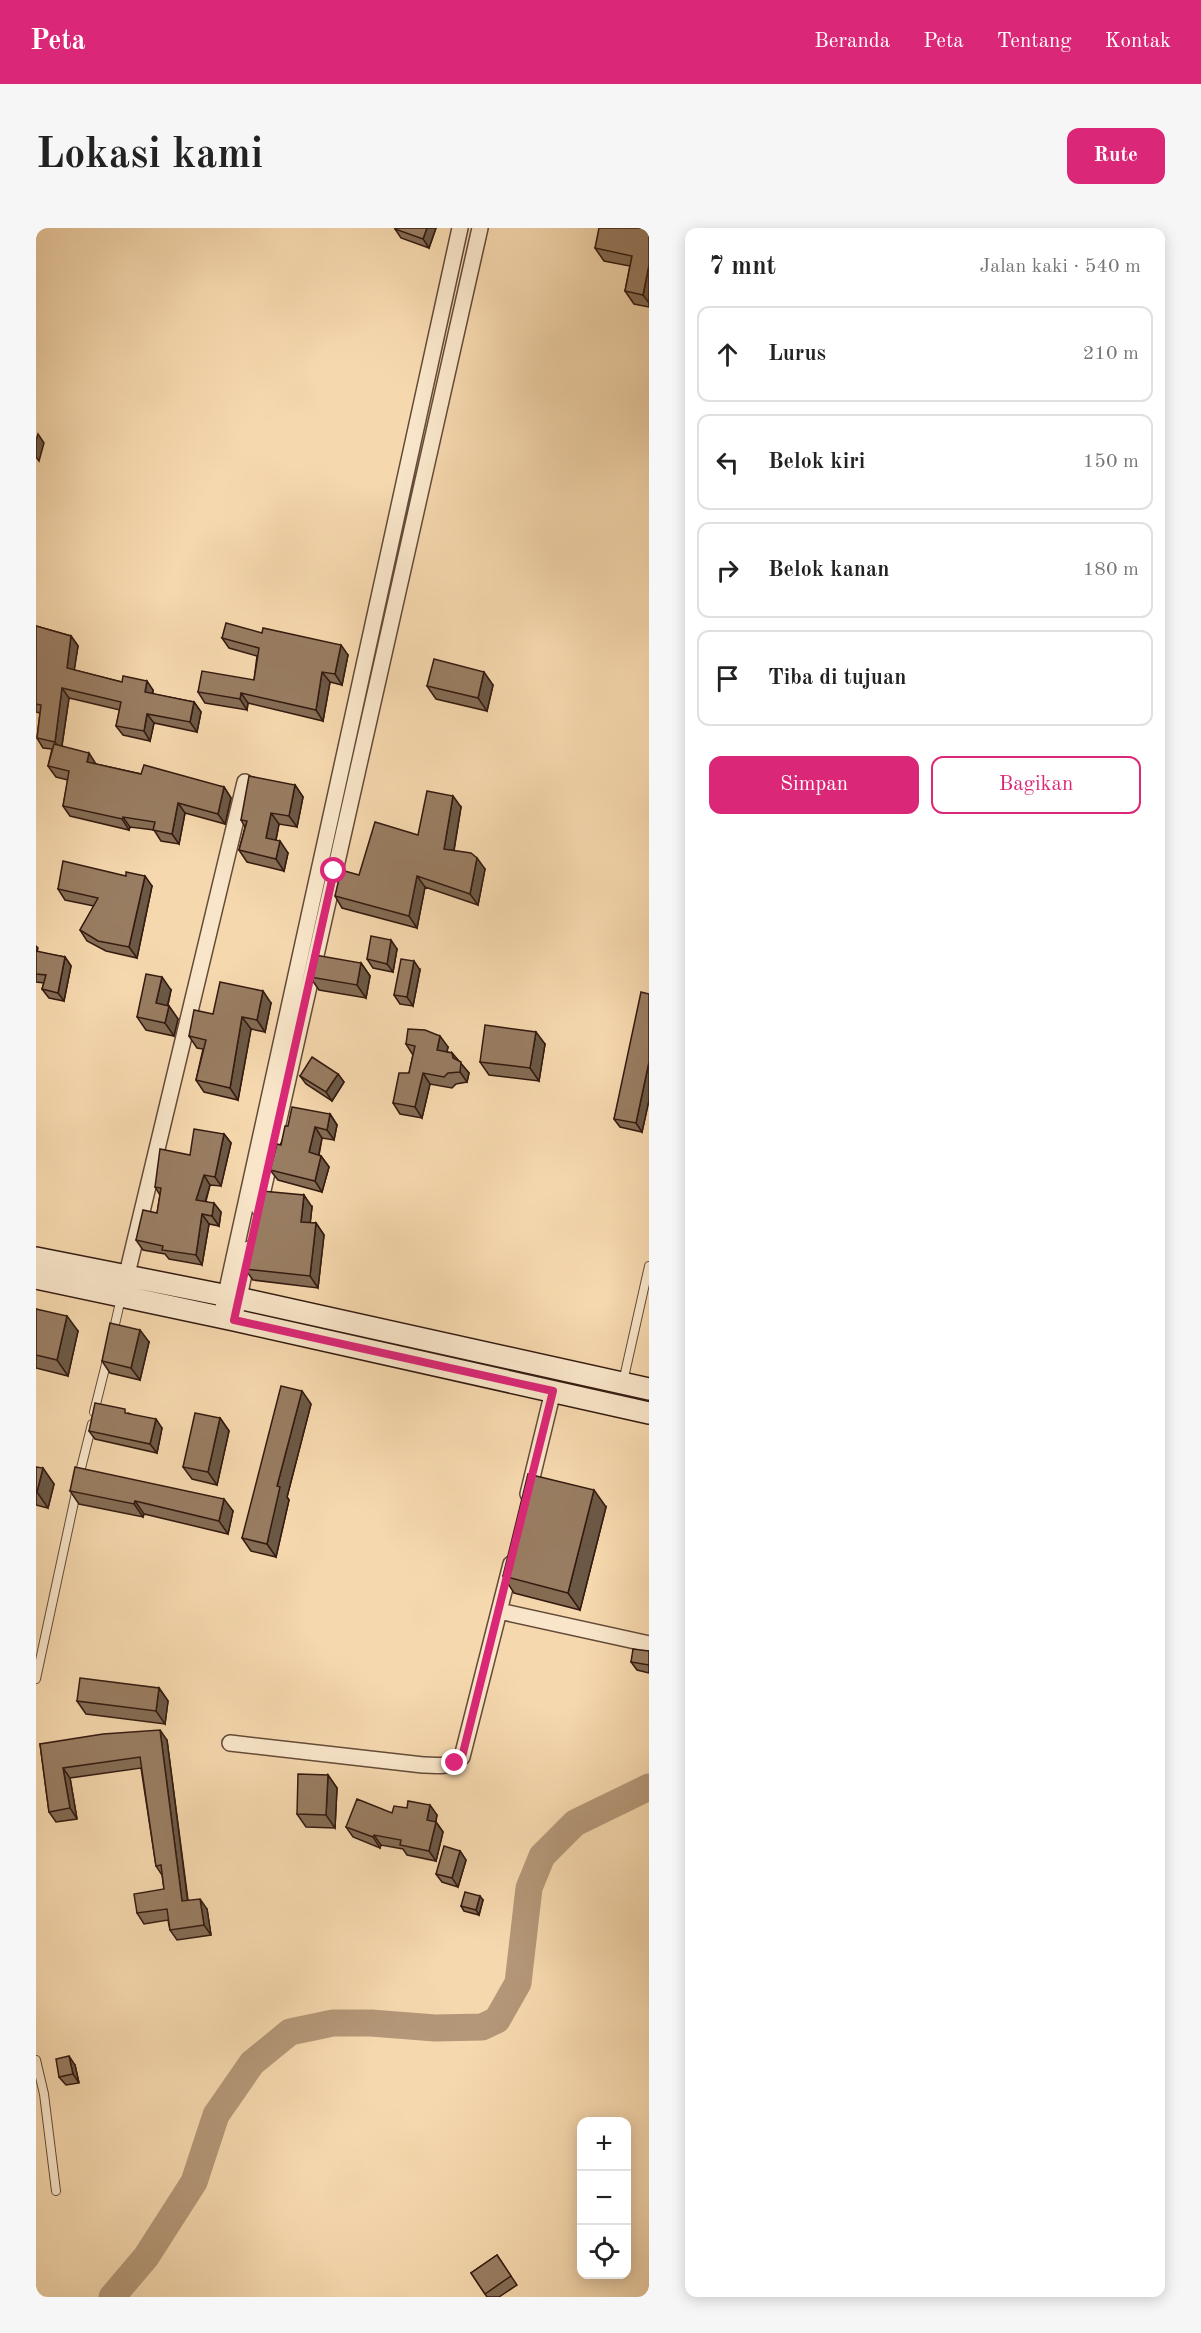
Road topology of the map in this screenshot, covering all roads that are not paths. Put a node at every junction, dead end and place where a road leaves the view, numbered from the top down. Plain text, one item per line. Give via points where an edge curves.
1 (460, 228) edge
2 (480, 228) edge
3 (348, 777) junction
4 (245, 782) edge
5 (36, 1258) edge
6 (649, 1266) edge
7 (127, 1274) junction
8 (36, 1278) edge
9 (122, 1297) junction
10 (232, 1297) junction
11 (228, 1318) junction
12 (111, 1340) edge
13 (109, 1351) edge
14 (623, 1383) junction
15 (649, 1389) edge
16 (553, 1391) junction
17 (649, 1413) edge
18 (525, 1507) edge
19 (513, 1553) edge
20 (499, 1611) junction
21 (649, 1644) edge
22 (36, 1679) edge
23 (230, 1743) dead end
24 (36, 2060) edge
25 (56, 2191) dead end

1 - 3 street
2 - 3 street
3 - 10 street
4 - 7 street
5 - 7 street
6 - 14 lane
7 - 10 street
8 - 9 street
9 - 11 street
9 - 12 lane
10 - 11 street
10 - 14 street
11 - 16 street
13 - 22 lane
14 - 15 street
16 - 17 street
16 - 18 street
19 - 20 street
20 - 21 street
20 - 23 street via 462,1757 455,1763 423,1765
24 - 25 lane

